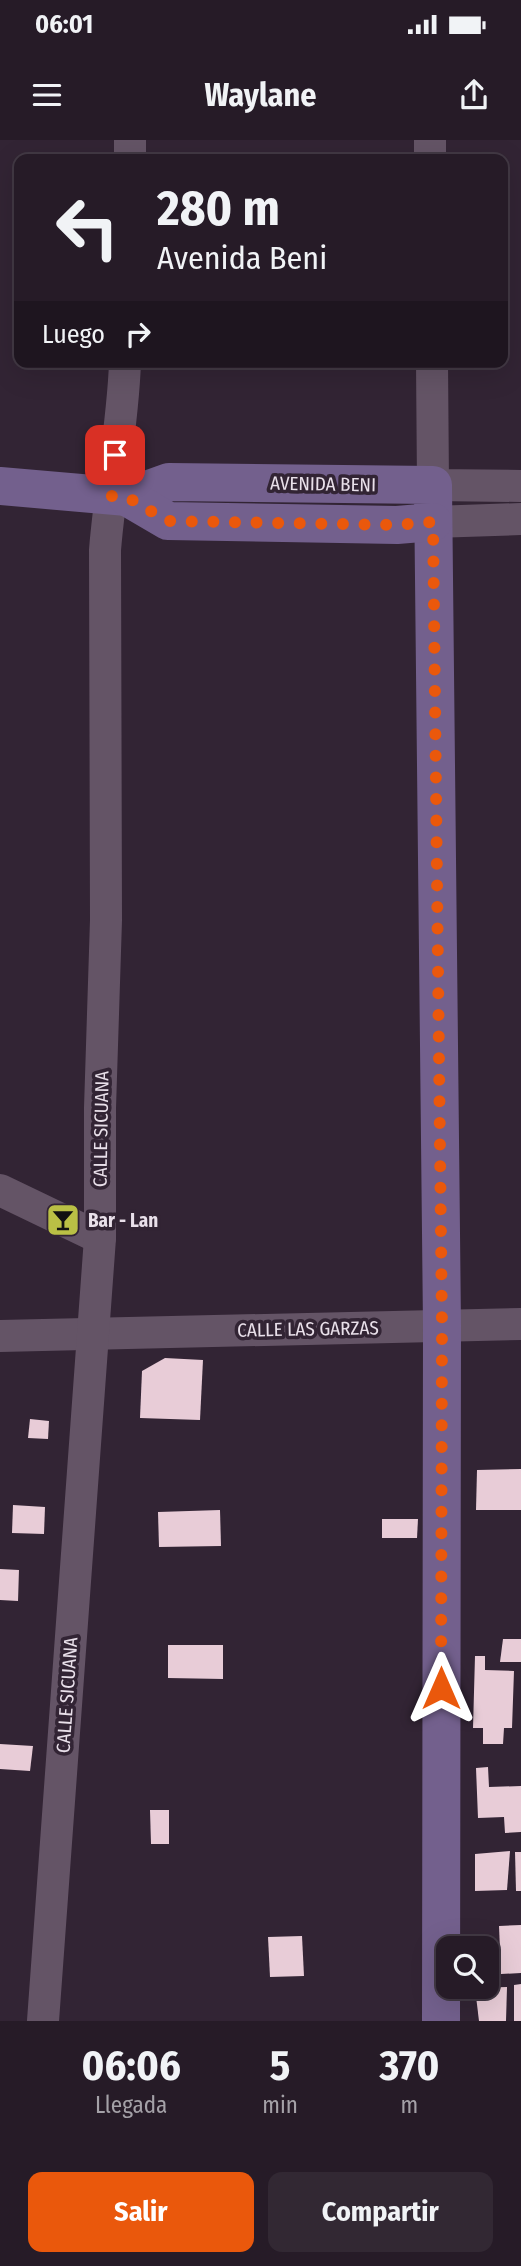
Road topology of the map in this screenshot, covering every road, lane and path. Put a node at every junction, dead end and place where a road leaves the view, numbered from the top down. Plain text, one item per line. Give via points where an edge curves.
1 (125, 368) edge
2 (432, 368) edge
3 (433, 485) junction
4 (0, 486) edge
5 (521, 486) edge
6 (118, 497) junction
7 (521, 519) edge
8 (433, 522) junction
9 (0, 1190) edge
10 (100, 1238) junction
11 (521, 1324) edge
12 (442, 1326) junction
13 (94, 1334) junction
14 (0, 1336) edge
15 (43, 2021) edge
16 (441, 2021) edge

1 - 6 street, CALLE SICUANA
2 - 3 street
3 - 5 street, AVENIDA BENI
3 - 6 main road, AVENIDA BENI via 169,482
3 - 8 main road
4 - 6 main road, AVENIDA BENI
6 - 8 main road, AVENIDA BENI via 168,521
6 - 10 street, CALLE SICUANA via 105,550 106,920
7 - 8 street, AVENIDA BENI
8 - 12 main road
9 - 10 street
10 - 13 street, CALLE SICUANA
11 - 12 street, CALLE LAS GARZAS
12 - 13 street, CALLE LAS GARZAS
12 - 16 main road
13 - 14 street, CALLE LAS GARZAS
13 - 15 street, CALLE SICUANA

